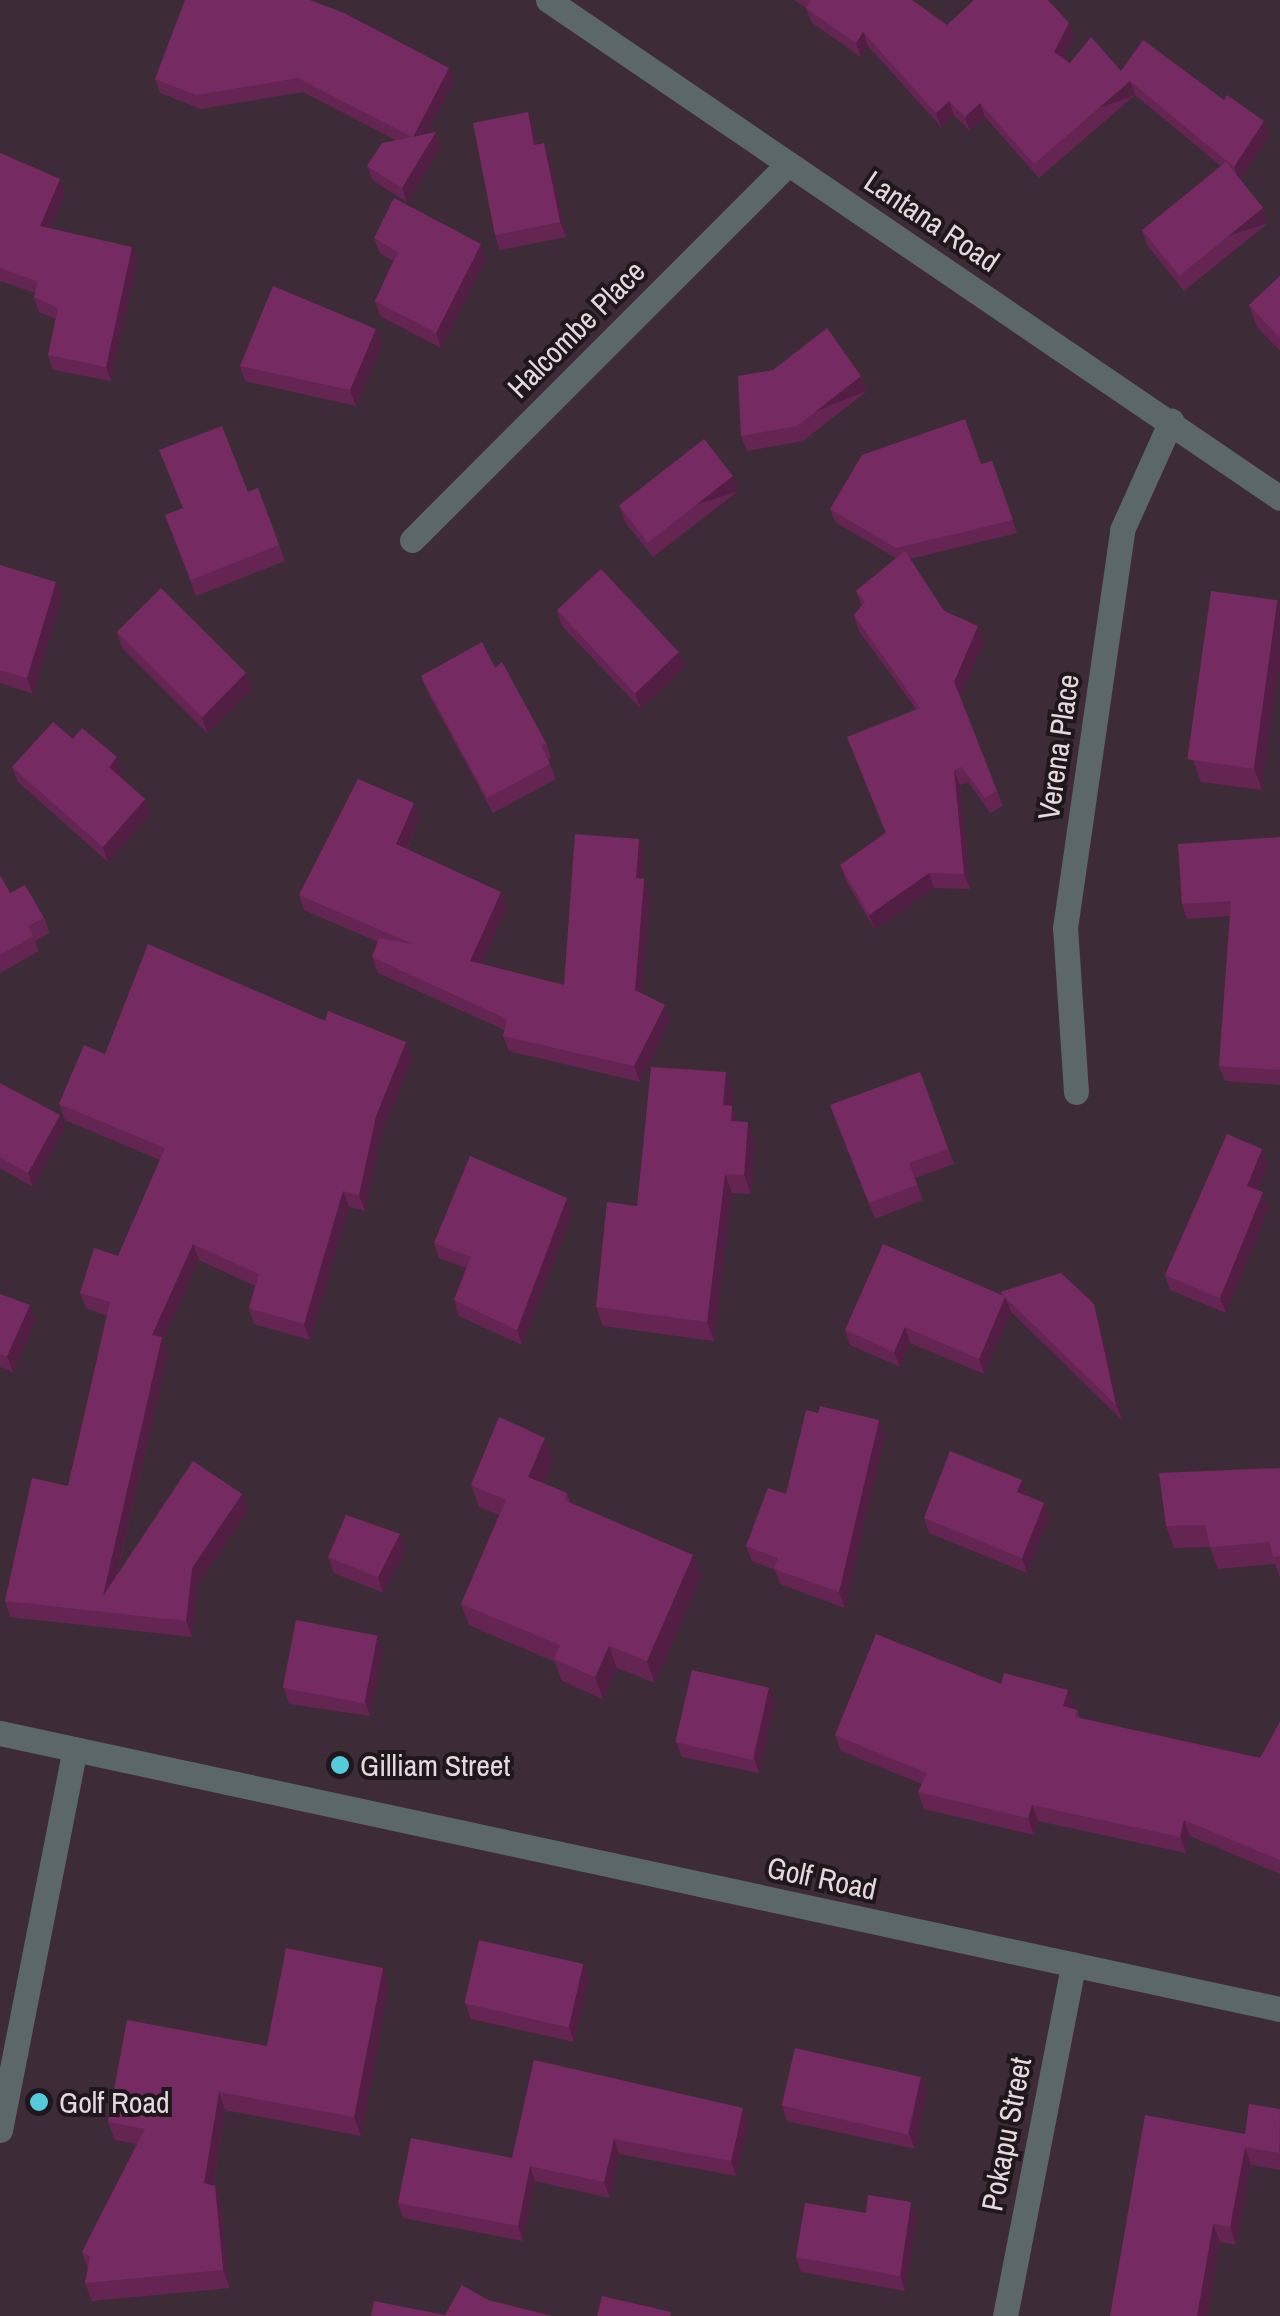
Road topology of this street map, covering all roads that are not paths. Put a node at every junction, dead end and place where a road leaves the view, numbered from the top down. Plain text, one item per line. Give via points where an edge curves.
1 (548, 0) edge
2 (787, 165) junction
3 (1171, 421) junction
4 (1280, 498) edge
5 (412, 540) dead end
6 (1076, 1092) dead end
7 (0, 1733) edge
8 (76, 1749) junction
9 (1073, 1965) junction
10 (1280, 2009) edge
11 (0, 2130) edge
12 (1005, 2316) edge

1 - 2 street, Lantana Road
2 - 3 street, Lantana Road
2 - 5 street, Halcombe Place
3 - 4 street, Lantana Road
3 - 6 street, Verena Place via 1122,530 1065,928
7 - 8 street, Golf Road
8 - 9 street, Golf Road via 304,1804
8 - 11 street
9 - 10 street, Golf Road
9 - 12 street, Pokapu Street

